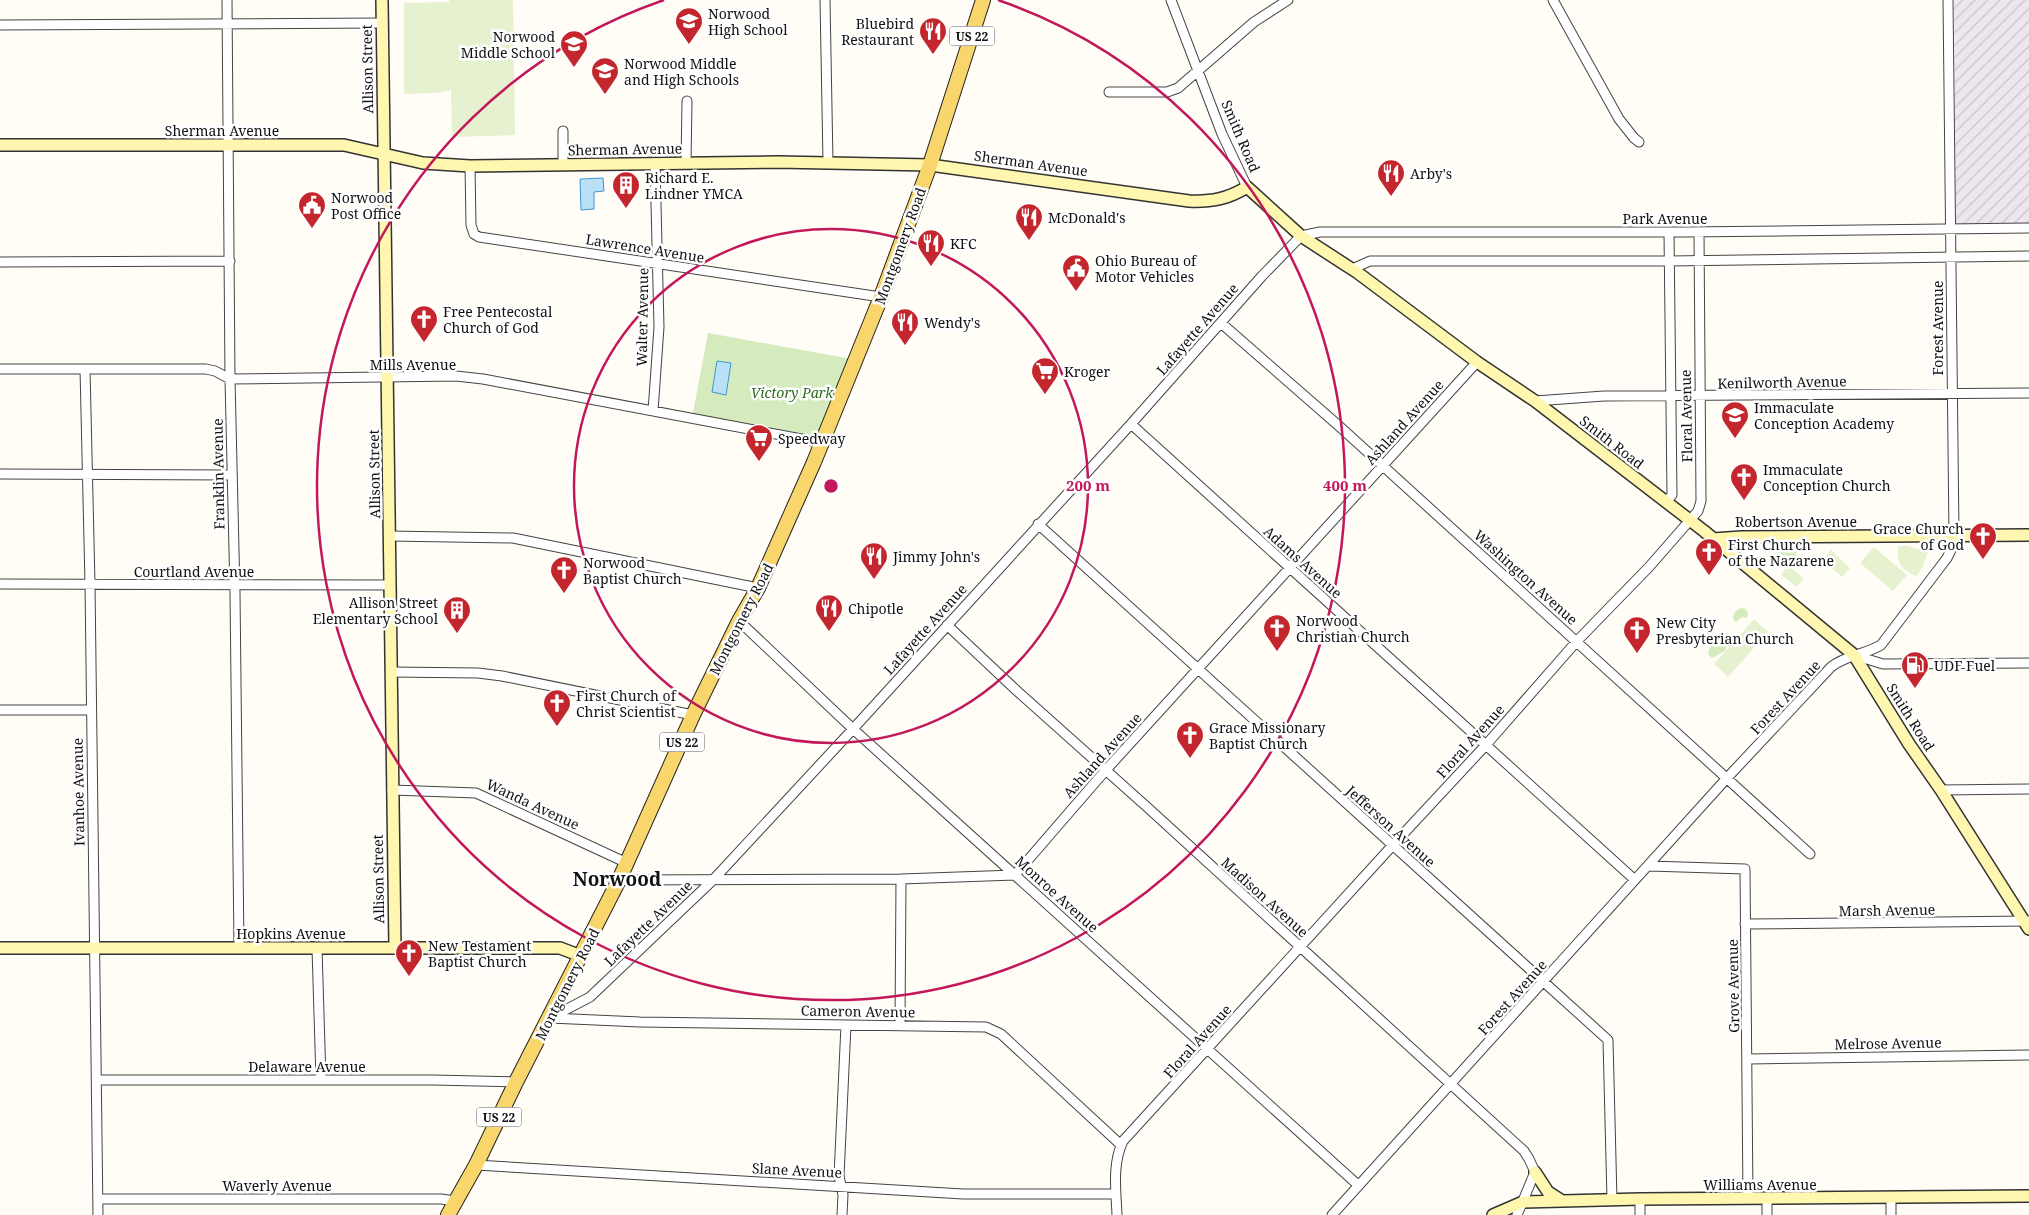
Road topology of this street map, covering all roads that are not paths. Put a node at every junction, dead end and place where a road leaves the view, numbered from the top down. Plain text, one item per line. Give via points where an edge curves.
1 (227, 0) edge
2 (382, 0) edge
3 (825, 0) edge
4 (983, 0) edge
5 (1171, 0) edge
6 (1288, 0) edge
7 (1552, 0) edge
8 (1948, 0) edge
9 (382, 23) junction
10 (227, 24) junction
11 (0, 25) edge
12 (1199, 70) junction
13 (1109, 92) dead end
14 (687, 102) dead end
15 (563, 131) dead end
16 (1639, 142) dead end
17 (0, 145) edge
18 (229, 146) junction
19 (384, 153) junction
20 (828, 162) junction
21 (656, 163) junction
22 (686, 163) junction
23 (563, 164) junction
24 (930, 165) junction
25 (470, 166) junction
26 (1247, 187) junction
27 (2029, 228) edge
28 (1950, 229) junction
29 (1669, 232) junction
30 (1699, 232) junction
31 (1301, 236) junction
32 (1950, 256) junction
33 (2029, 256) edge
34 (230, 261) junction
35 (1669, 261) junction
36 (1699, 261) junction
37 (0, 262) edge
38 (657, 264) junction
39 (1352, 269) junction
40 (881, 298) junction
41 (1221, 323) junction
42 (1477, 362) junction
43 (0, 368) edge
44 (85, 369) junction
45 (388, 377) junction
46 (230, 379) junction
47 (1951, 393) junction
48 (2029, 393) edge
49 (1671, 396) junction
50 (1699, 396) junction
51 (1535, 401) junction
52 (653, 411) junction
53 (1131, 424) junction
54 (823, 443) junction
55 (1382, 467) junction
56 (0, 474) edge
57 (88, 474) junction
58 (232, 474) junction
59 (1666, 502) junction
60 (1690, 520) junction
61 (1038, 524) junction
62 (1954, 535) junction
63 (2029, 535) edge
64 (389, 536) junction
65 (1713, 539) junction
66 (1290, 569) junction
67 (0, 584) edge
68 (90, 584) junction
69 (235, 585) junction
70 (388, 585) junction
71 (758, 588) junction
72 (739, 621) junction
73 (946, 625) junction
74 (1577, 641) junction
75 (1854, 655) junction
76 (2029, 663) edge
77 (1198, 671) junction
78 (391, 672) junction
79 (0, 710) edge
80 (90, 710) junction
81 (693, 715) junction
82 (853, 729) junction
83 (1485, 746) junction
84 (1106, 771) junction
85 (1727, 778) junction
86 (2029, 789) edge
87 (392, 790) junction
88 (1941, 790) junction
89 (1392, 846) junction
90 (1810, 854) dead end
91 (627, 863) junction
92 (1649, 866) junction
93 (1015, 875) junction
94 (901, 879) junction
95 (620, 880) junction
96 (713, 880) junction
97 (1635, 880) junction
98 (1745, 924) junction
99 (2027, 924) edge
100 (0, 948) edge
101 (239, 948) junction
102 (317, 948) junction
103 (395, 948) junction
104 (1300, 948) junction
105 (95, 949) junction
106 (581, 956) junction
107 (1543, 982) junction
108 (550, 1018) junction
109 (846, 1025) junction
110 (900, 1025) junction
111 (1208, 1049) junction
112 (2029, 1055) edge
113 (1748, 1058) junction
114 (97, 1080) junction
115 (321, 1080) junction
116 (516, 1082) junction
117 (1451, 1084) junction
118 (1121, 1145) junction
119 (476, 1165) junction
120 (1535, 1172) junction
121 (1358, 1185) junction
122 (840, 1186) junction
123 (1116, 1194) junction
124 (2029, 1196) edge
125 (1748, 1198) junction
126 (1891, 1198) junction
127 (98, 1199) junction
128 (1640, 1199) junction
129 (1767, 1199) junction
130 (1612, 1200) junction
131 (455, 1201) junction
132 (1562, 1201) junction
133 (1523, 1202) junction
134 (98, 1215) edge
135 (448, 1215) edge
136 (842, 1215) edge
137 (1117, 1215) edge
138 (1332, 1215) edge
139 (1493, 1215) edge
140 (1518, 1215) edge
141 (1640, 1215) edge
142 (1766, 1215) edge
143 (1891, 1215) edge

1 - 10 street, Franklin Avenue
2 - 9 street, Allison Street
3 - 20 street
4 - 24 main road, Montgomery Road / US 22
5 - 12 street, Smith Road
6 - 12 street via 1254,22
7 - 16 street via 1619,119
8 - 28 street, Forest Avenue
9 - 10 street
9 - 19 street, Allison Street
10 - 11 street
10 - 18 street, Franklin Avenue
12 - 13 street via 1178,88 1167,92
12 - 26 street, Smith Road via 1222,134
14 - 22 street
15 - 23 street
17 - 18 street, Sherman Avenue
18 - 19 street, Sherman Avenue via 344,145
18 - 34 street, Franklin Avenue
19 - 25 street, Sherman Avenue via 423,163
19 - 45 street, Allison Street
20 - 22 street, Sherman Avenue
20 - 24 street, Sherman Avenue
21 - 22 street, Sherman Avenue
21 - 23 street, Sherman Avenue
21 - 38 street, Walter Avenue
23 - 25 street, Sherman Avenue
24 - 26 street, Sherman Avenue via 1189,201 1208,202 1231,196
24 - 40 main road, Montgomery Road / US 22
25 - 38 street, Lawrence Avenue via 471,225 479,237
26 - 31 street, Smith Road
27 - 28 street, Park Avenue
28 - 30 street, Park Avenue
28 - 32 street, Forest Avenue
29 - 30 street, Park Avenue
29 - 31 street, Park Avenue via 1320,232
29 - 35 street, Floral Avenue
30 - 36 street, Floral Avenue
31 - 39 street, Smith Road
31 - 41 street, Lafayette Avenue
32 - 33 street
32 - 36 street
32 - 47 street, Forest Avenue
34 - 37 street
34 - 46 street, Franklin Avenue
35 - 36 street
35 - 39 street via 1370,261
35 - 49 street, Floral Avenue
36 - 50 street, Floral Avenue
38 - 40 street, Lawrence Avenue
38 - 52 street, Walter Avenue via 659,327
39 - 42 street, Smith Road
40 - 54 main road, Montgomery Road / US 22
41 - 53 street, Lafayette Avenue
41 - 55 street, Washington Avenue
42 - 51 street, Smith Road
42 - 55 street, Ashland Avenue
43 - 44 street, Mills Avenue
44 - 46 street, Mills Avenue via 206,369
44 - 57 street, Ivanhoe Avenue
45 - 46 street, Mills Avenue
45 - 52 street, Mills Avenue via 483,379
45 - 64 street, Allison Street
46 - 58 street, Franklin Avenue
47 - 48 street, Kenilworth Avenue
47 - 50 street, Kenilworth Avenue
47 - 62 street, Forest Avenue
49 - 50 street, Kenilworth Avenue
49 - 51 street, Kenilworth Avenue
49 - 59 street, Floral Avenue via 1672,495
50 - 60 street, Floral Avenue via 1701,501
51 - 59 street, Smith Road
52 - 54 street, Mills Avenue
53 - 61 street, Lafayette Avenue
53 - 66 street, Adams Avenue
54 - 71 main road, Montgomery Road / US 22
55 - 66 street, Ashland Avenue
55 - 74 street, Washington Avenue
56 - 57 street
57 - 58 street
57 - 68 street, Ivanhoe Avenue
58 - 69 street, Franklin Avenue
59 - 60 street, Smith Road
60 - 65 street, Smith Road
60 - 74 street, Floral Avenue
61 - 73 street, Lafayette Avenue
61 - 77 street, Jefferson Avenue
62 - 63 street, Robertson Avenue
62 - 65 street, Robertson Avenue
62 - 75 street, Forest Avenue via 1947,558 1885,641 1873,650
64 - 70 street, Allison Street
64 - 71 street via 513,538
65 - 75 street, Smith Road
66 - 77 street, Ashland Avenue
66 - 83 street, Adams Avenue
67 - 68 street, Courtland Avenue
68 - 69 street, Courtland Avenue
68 - 80 street, Ivanhoe Avenue
69 - 70 street, Courtland Avenue
69 - 101 street, Franklin Avenue
70 - 78 street, Allison Street
71 - 72 main road, Montgomery Road / US 22
72 - 81 main road, Montgomery Road / US 22
72 - 82 street, Monroe Avenue
73 - 82 street, Lafayette Avenue
73 - 84 street, Madison Avenue
74 - 83 street, Floral Avenue
74 - 85 street, Washington Avenue
75 - 76 street via 1883,664
75 - 85 street, Forest Avenue via 1831,668
75 - 88 street, Smith Road
77 - 84 street, Ashland Avenue
77 - 89 street, Jefferson Avenue
78 - 81 street via 502,676
78 - 87 street, Allison Street
79 - 80 street
80 - 105 street, Ivanhoe Avenue
81 - 91 main road, Montgomery Road / US 22
82 - 93 street, Monroe Avenue
82 - 96 street, Lafayette Avenue
83 - 89 street, Floral Avenue
83 - 97 street, Adams Avenue
84 - 93 street, Ashland Avenue
84 - 104 street, Madison Avenue
85 - 90 street, Washington Avenue
85 - 92 street, Forest Avenue
86 - 88 street
87 - 91 street, Wanda Avenue via 476,793
87 - 103 street, Allison Street
88 - 99 street, Smith Road
89 - 104 street, Floral Avenue
89 - 107 street, Jefferson Avenue
91 - 95 main road, Montgomery Road / US 22
92 - 97 street, Forest Avenue
92 - 98 street, Grove Avenue via 1745,869
93 - 94 street
93 - 111 street, Monroe Avenue
94 - 96 street
94 - 110 street
95 - 96 street
95 - 106 main road, Montgomery Road / US 22
96 - 108 street, Lafayette Avenue via 590,997
97 - 107 street, Forest Avenue
98 - 99 street, Marsh Avenue
98 - 113 street, Grove Avenue
100 - 105 street, Hopkins Avenue
101 - 102 street, Hopkins Avenue
101 - 105 street, Hopkins Avenue
102 - 103 street, Hopkins Avenue
102 - 115 street
103 - 106 street, Hopkins Avenue via 560,948
104 - 111 street, Floral Avenue
104 - 117 street, Madison Avenue
105 - 114 street, Ivanhoe Avenue
106 - 108 main road, Montgomery Road / US 22
107 - 117 street, Forest Avenue
107 - 130 street, Jefferson Avenue via 1608,1040
108 - 109 street, Cameron Avenue
108 - 116 main road, Montgomery Road / US 22
109 - 110 street, Cameron Avenue
109 - 122 street
110 - 118 street, Cameron Avenue via 994,1029
111 - 118 street, Floral Avenue
111 - 121 street, Monroe Avenue
112 - 113 street, Melrose Avenue
113 - 125 street, Grove Avenue
114 - 115 street, Delaware Avenue
114 - 127 street, Ivanhoe Avenue
115 - 116 street, Delaware Avenue
116 - 119 main road, Montgomery Road / US 22
117 - 120 street, Madison Avenue via 1524,1151
117 - 121 street, Forest Avenue
118 - 123 street via 1117,1152
119 - 122 street, Slane Avenue
119 - 131 main road, Montgomery Road / US 22
120 - 132 street via 1548,1192
120 - 133 street
121 - 138 street, Forest Avenue
122 - 123 street, Slane Avenue via 963,1194
122 - 136 street
123 - 137 street
124 - 126 street, Williams Avenue
125 - 128 street, Williams Avenue
125 - 129 street, Williams Avenue
126 - 129 street, Williams Avenue
126 - 143 street
127 - 131 street, Waverly Avenue
127 - 134 street, Ivanhoe Avenue
128 - 130 street, Williams Avenue
128 - 141 street
129 - 142 street
130 - 132 street, Williams Avenue
131 - 135 main road, Montgomery Road / US 22
132 - 133 street, Williams Avenue
133 - 139 street, Williams Avenue
133 - 140 street

